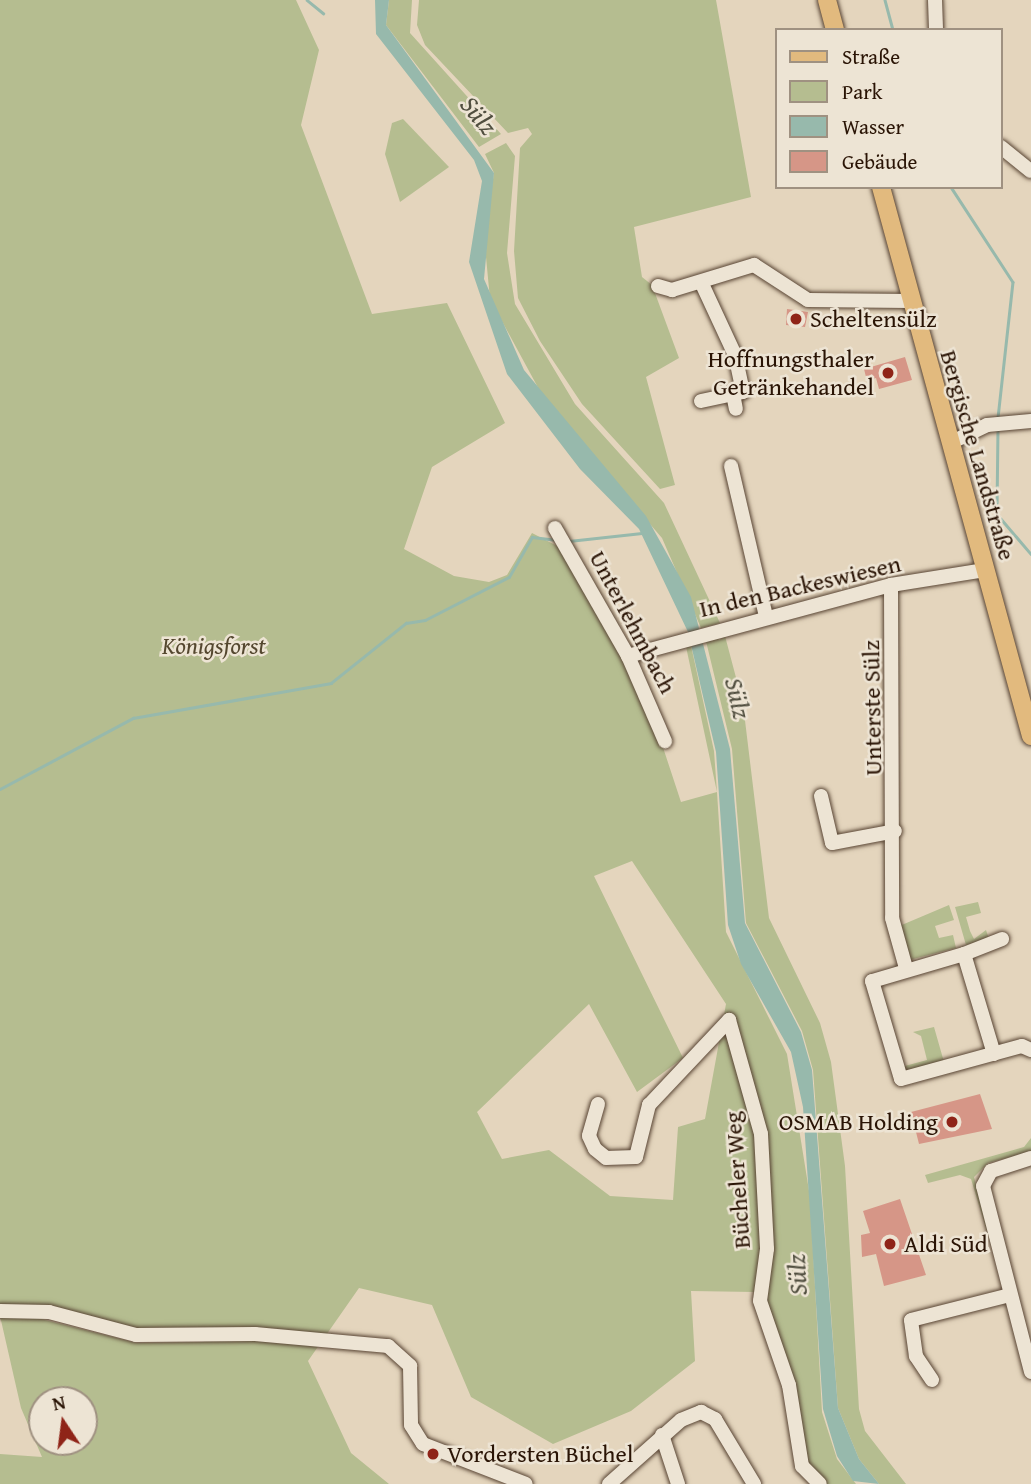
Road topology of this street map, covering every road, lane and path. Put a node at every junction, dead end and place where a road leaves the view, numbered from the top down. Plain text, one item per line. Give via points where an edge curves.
1 (827, 0) edge
2 (935, 0) edge
3 (834, 28) edge
4 (936, 28) edge
5 (1003, 149) edge
6 (1031, 171) edge
7 (882, 189) edge
8 (702, 284) junction
9 (658, 286) dead end
10 (910, 301) junction
11 (701, 401) dead end
12 (1031, 421) edge
13 (950, 443) junction
14 (732, 466) dead end
15 (555, 528) dead end
16 (985, 570) junction
17 (891, 585) junction
18 (766, 616) junction
19 (628, 656) junction
20 (1031, 736) edge
21 (665, 741) dead end
22 (821, 796) dead end
23 (895, 831) junction
24 (1002, 939) dead end
25 (964, 954) junction
26 (906, 968) junction
27 (1031, 1050) edge
28 (994, 1054) junction
29 (598, 1104) dead end
30 (1031, 1158) edge
31 (1010, 1295) junction
32 (0, 1311) edge
33 (1031, 1371) edge
34 (932, 1380) dead end
35 (662, 1435) junction
36 (526, 1484) edge
37 (609, 1484) edge
38 (678, 1484) edge
39 (754, 1484) edge
40 (820, 1484) edge

1 - 3 main road
2 - 4 street
5 - 6 street
7 - 10 main road, Bergische Landstraße
8 - 9 street via 665,291
8 - 10 street via 728,269 754,265 808,300
8 - 11 street via 735,355 743,392 734,402
10 - 13 main road, Bergische Landstraße
12 - 13 street via 998,423
13 - 16 main road, Bergische Landstraße
14 - 18 street
15 - 19 street, Unterlehmbach
16 - 17 street, In den Backeswiesen
16 - 20 main road, Bergische Landstraße
17 - 18 street, In den Backeswiesen
17 - 23 street, Unterste Sülz
18 - 19 street, In den Backeswiesen
19 - 21 street, Unterlehmbach
22 - 23 street via 832,842
23 - 26 street, Unterste Sülz via 892,918
24 - 25 street
25 - 26 street
25 - 28 street
26 - 28 street via 872,981 901,1079
27 - 28 street
29 - 40 street, Bücheler Weg via 589,1136 595,1149 606,1158 636,1157 649,1105 729,1020 761,1134 767,1249 760,1301 789,1385 802,1466
30 - 31 street via 991,1171 983,1186
31 - 33 street
31 - 34 street via 911,1320 916,1356
32 - 36 street via 49,1312 136,1335 255,1334 395,1350 410,1366 411,1425 424,1444
35 - 37 street
35 - 38 street
35 - 39 street via 688,1415 709,1415

